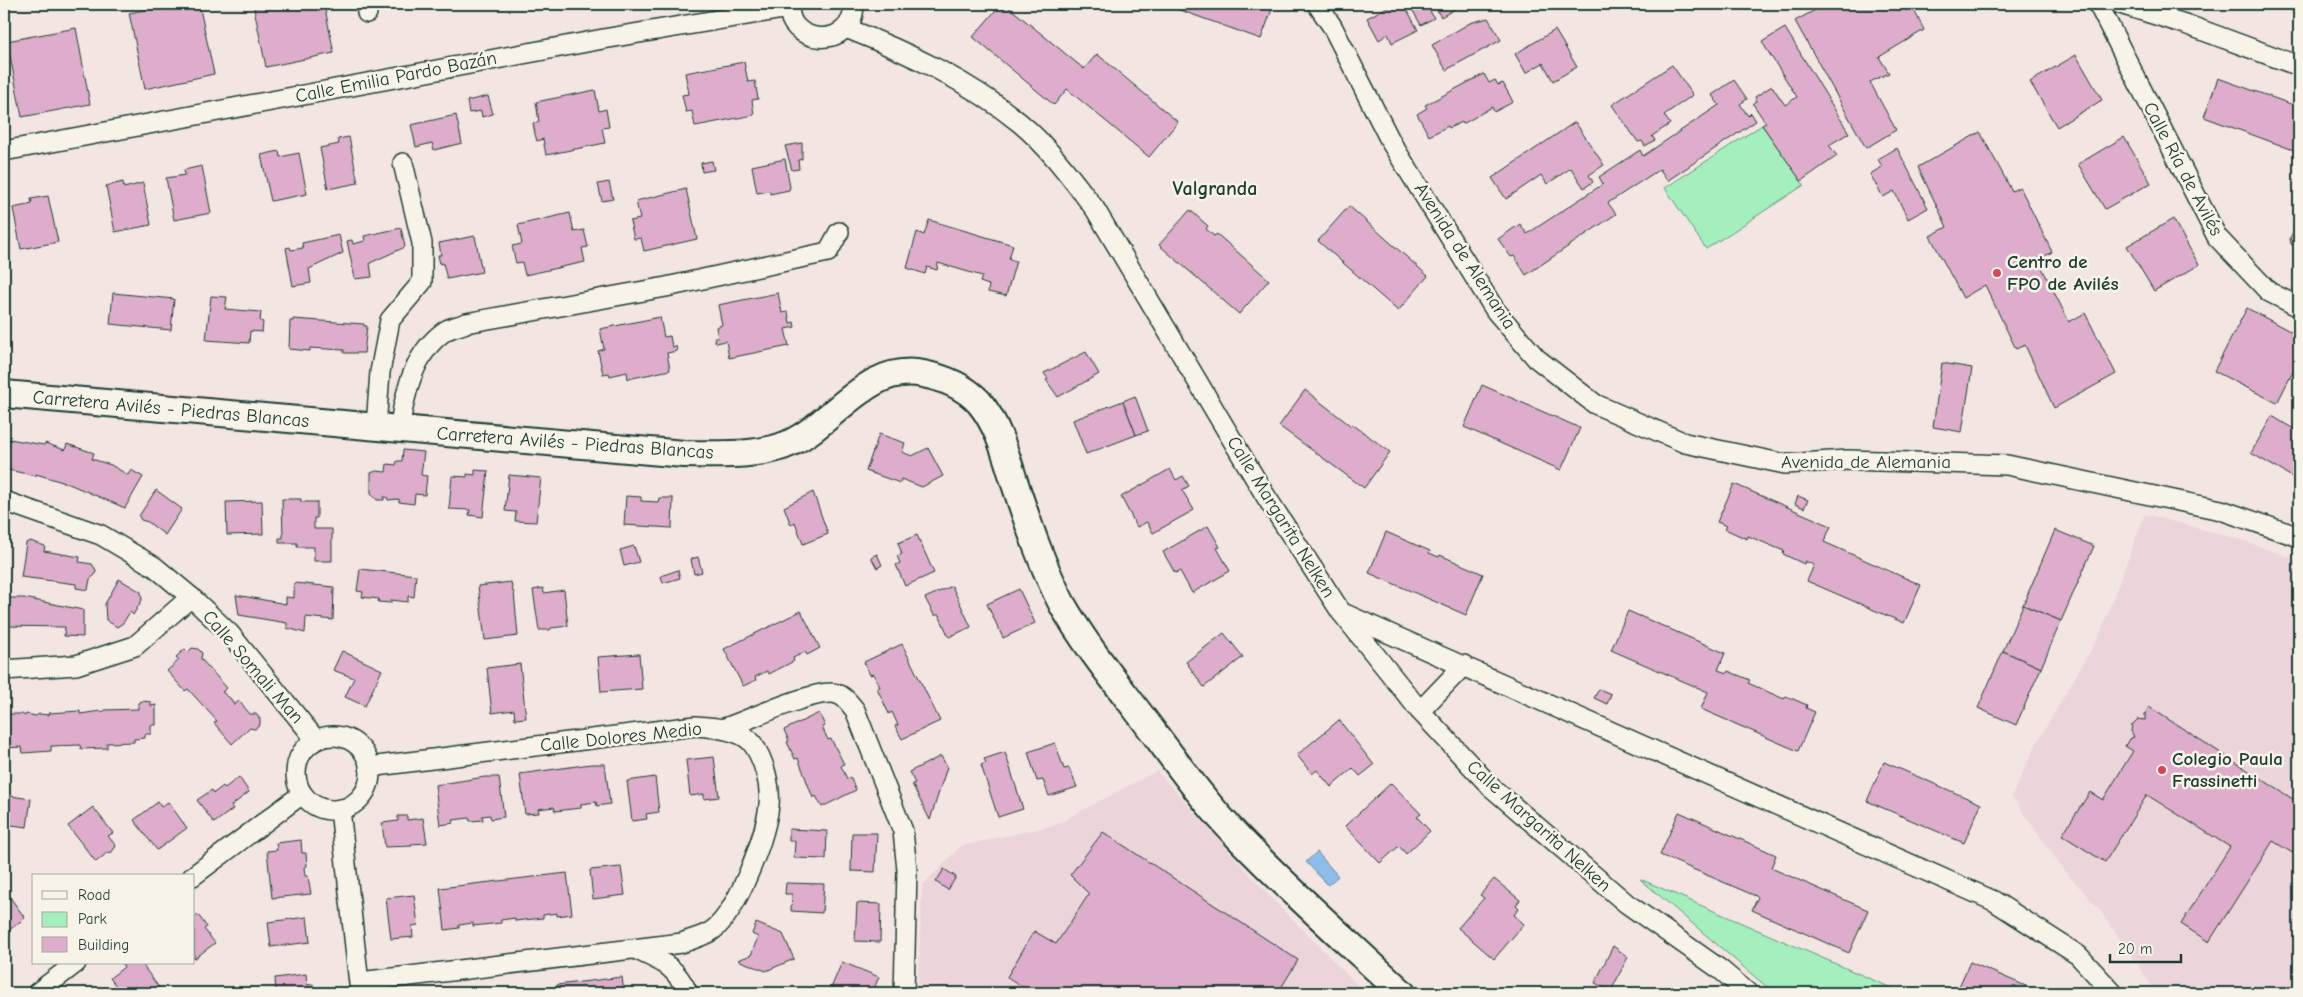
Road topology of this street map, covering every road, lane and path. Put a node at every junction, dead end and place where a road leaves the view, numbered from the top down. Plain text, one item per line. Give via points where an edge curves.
1 (854, 4) edge
2 (1317, 4) edge
3 (2098, 4) edge
4 (2120, 4) edge
5 (790, 6) edge
6 (846, 28) junction
7 (2299, 66) edge
8 (4, 151) edge
9 (403, 163) dead end
10 (838, 232) dead end
11 (2299, 307) edge
12 (4, 394) edge
13 (388, 428) junction
14 (4, 501) edge
15 (2299, 537) edge
16 (191, 597) junction
17 (1342, 612) junction
18 (1464, 665) junction
19 (4, 670) edge
20 (1420, 711) junction
21 (725, 728) junction
22 (316, 740) junction
23 (370, 767) junction
24 (302, 794) junction
25 (340, 809) junction
26 (195, 874) edge
27 (634, 949) junction
28 (75, 964) edge
29 (360, 988) edge
30 (36, 993) edge
31 (688, 993) edge
32 (904, 993) edge
33 (1402, 993) edge
34 (1748, 993) edge
35 (2113, 993) edge

1 - 6 street via 854,14
2 - 15 street, Avenida de Alemania via 1332,26 1392,144 1495,310 1536,358 1595,404 1685,443 1785,464 1847,460 2007,465 2221,510
3 - 11 street, Calle Ría de Avilés via 2217,237 2269,292
4 - 7 street
5 - 6 street via 794,22 806,35 830,37
5 - 8 street, Calle Emilia Pardo Bazán
6 - 17 street, Calle Margarita Nelken via 889,45 964,84 1020,123 1063,166 1095,209 1265,495
9 - 13 street via 422,243 422,282 390,320 380,372
10 - 13 street via 828,252 666,287 466,323 445,331 420,355 404,398
12 - 13 street, Carretera Avilés - Piedras Blancas
13 - 33 street, Carretera Avilés - Piedras Blancas via 684,454 749,453 789,444 825,421 866,386 894,374 920,373 955,383 978,401 990,419 1037,551 1063,605 1101,663 1238,837
14 - 16 street, Calle Somali Man via 101,535 155,567
16 - 19 street via 134,646 76,665
16 - 22 street, Calle Somali Man via 230,634
17 - 18 street
17 - 20 street, Calle Margarita Nelken
18 - 20 street
18 - 35 street via 1994,901 2078,955
20 - 34 street, Calle Margarita Nelken via 1490,788 1626,903
21 - 23 street, Calle Dolores Medio via 695,726
21 - 27 street, Calle Dolores Medio via 751,742 766,771 769,804 758,848 735,902 713,930 682,943
21 - 32 street via 812,696 832,693 845,698 855,710 903,831 907,870
22 - 23 street via 334,736 347,739 360,748
22 - 24 street via 300,755 296,767
23 - 25 street via 368,786 362,797
24 - 25 street via 317,807
24 - 26 street
25 - 29 street
27 - 29 street, Calle Dolores Medio
27 - 31 street via 668,964
28 - 30 street

